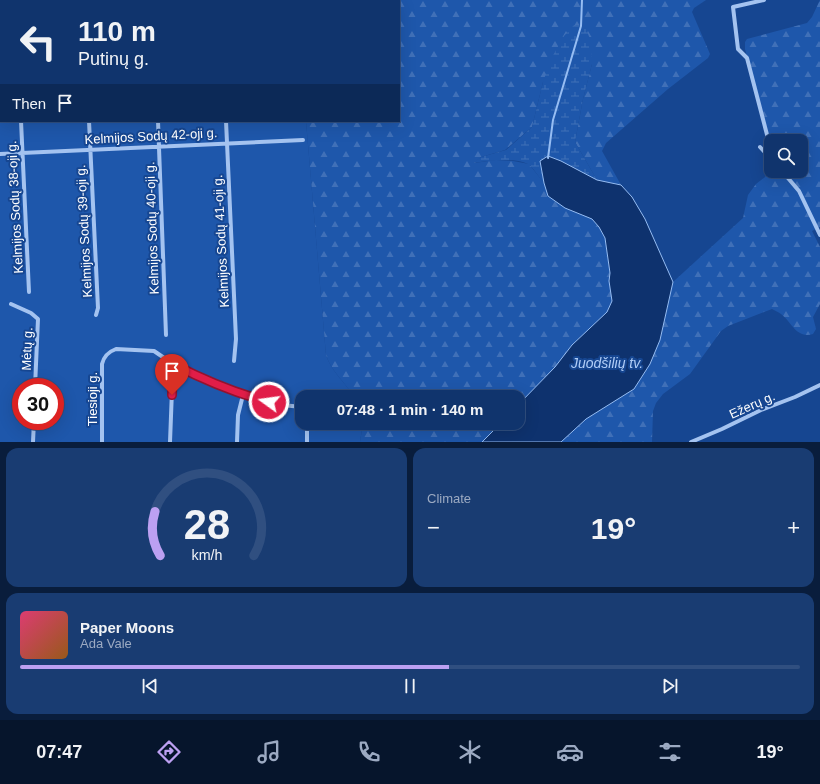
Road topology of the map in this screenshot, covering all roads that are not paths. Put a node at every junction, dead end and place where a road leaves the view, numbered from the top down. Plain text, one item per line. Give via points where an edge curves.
1 (764, 0) edge
2 (21, 122) edge
3 (89, 122) edge
4 (158, 122) edge
5 (226, 122) edge
6 (767, 134) edge
7 (303, 140) dead end
8 (226, 143) junction
9 (159, 146) junction
10 (760, 147) dead end
11 (91, 149) junction
12 (764, 151) edge
13 (22, 152) junction
14 (0, 154) edge
15 (788, 178) edge
16 (820, 235) edge
17 (29, 292) dead end
18 (11, 304) dead end
19 (96, 315) dead end
20 (166, 335) dead end
21 (234, 361) dead end
22 (173, 364) junction
23 (35, 378) edge
24 (820, 385) edge
25 (243, 395) junction
26 (295, 406) edge
27 (34, 430) edge
28 (307, 430) edge
29 (33, 442) edge
30 (102, 442) edge
31 (170, 442) edge
32 (237, 442) edge
33 (307, 442) edge
34 (691, 442) edge

1 - 6 street via 733,7 738,49 747,58
2 - 13 street, Kelmijos Sodų 38-oji g.
3 - 11 street, Kelmijos Sodų 39-oji g.
4 - 9 street, Kelmijos Sodų 40-oji g.
5 - 8 street, Kelmijos Sodų 41-oji g.
7 - 8 street, Kelmijos Sodų 42-oji g.
8 - 9 street, Kelmijos Sodų 42-oji g.
8 - 21 street, Kelmijos Sodų 41-oji g. via 236,339
9 - 11 street, Kelmijos Sodų 42-oji g.
9 - 20 street, Kelmijos Sodų 40-oji g.
10 - 12 street
11 - 13 street, Kelmijos Sodų 42-oji g.
11 - 19 street, Kelmijos Sodų 39-oji g. via 98,308
13 - 14 street, Kelmijos Sodų 42-oji g.
13 - 17 street, Kelmijos Sodų 38-oji g.
15 - 16 street via 799,191
18 - 23 street, Mėtų g. via 38,319
22 - 25 street via 203,380
22 - 30 street, Tiesioji g. via 154,351 116,349 104,357
22 - 31 street
24 - 34 street, Ežerų g.
25 - 26 street
25 - 32 street via 238,415
27 - 29 street
28 - 33 street

